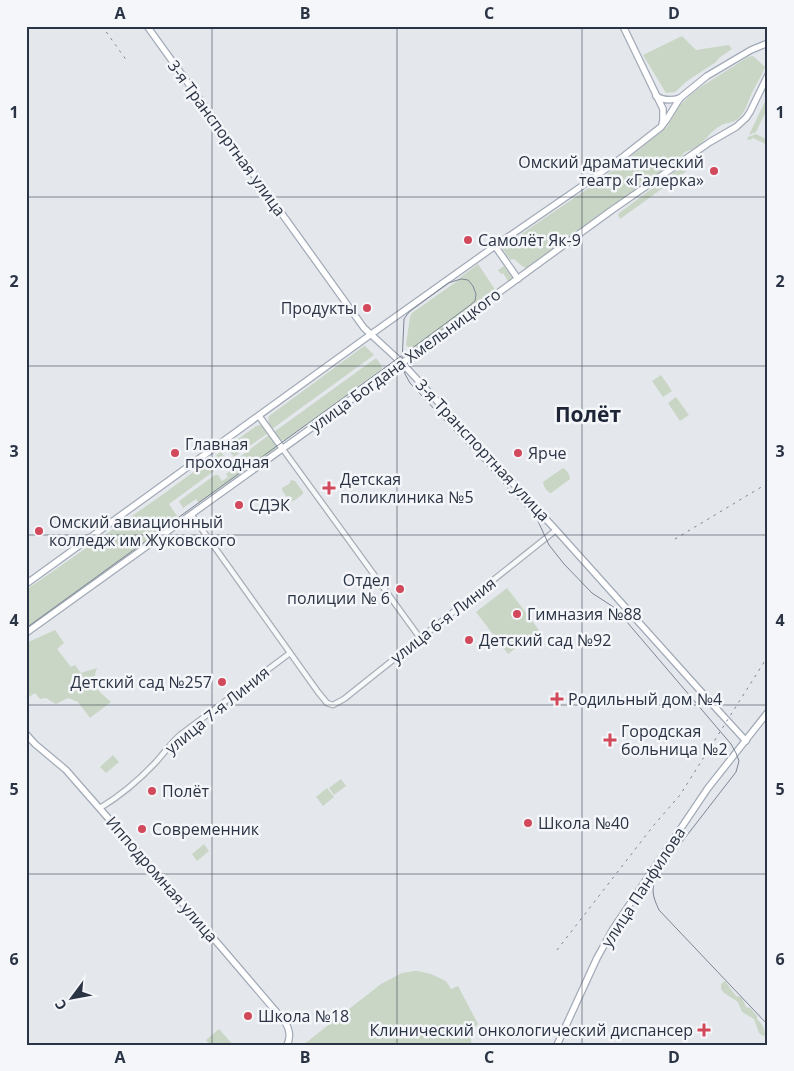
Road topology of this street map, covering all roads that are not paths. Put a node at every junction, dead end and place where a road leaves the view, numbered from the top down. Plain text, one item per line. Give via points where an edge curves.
1 (147, 26) edge
2 (623, 26) edge
3 (768, 43) edge
4 (764, 47) edge
5 (768, 75) edge
6 (656, 96) junction
7 (680, 98) junction
8 (661, 127) junction
9 (495, 246) junction
10 (518, 279) junction
11 (370, 335) junction
12 (402, 363) junction
13 (259, 416) junction
14 (282, 448) junction
15 (191, 514) junction
16 (556, 530) junction
17 (26, 584) edge
18 (26, 633) edge
19 (420, 638) junction
20 (290, 653) junction
21 (768, 712) edge
22 (26, 734) edge
23 (746, 740) junction
24 (100, 808) junction
25 (287, 1045) edge
26 (557, 1045) edge

1 - 11 main road, 3-я Транспортная улица
2 - 6 main road
3 - 4 main road
4 - 7 main road via 733,59
5 - 10 main road, улица Богдана Хмельницкого via 741,123 612,210
6 - 7 main road via 669,100
6 - 8 main road via 664,114
7 - 8 main road
8 - 9 main road
9 - 10 main road
9 - 11 main road
10 - 12 main road, улица Богдана Хмельницкого
11 - 12 main road, 3-я Транспортная улица
11 - 13 main road
12 - 14 main road, улица Богдана Хмельницкого
12 - 16 main road, 3-я Транспортная улица
13 - 14 main road
13 - 17 main road
14 - 15 main road, улица Богдана Хмельницкого
14 - 19 street
15 - 18 main road, улица Богдана Хмельницкого
15 - 20 street
16 - 19 street, улица 6-я Линия
16 - 23 main road, 3-я Транспортная улица
19 - 20 street, улица 6-я Линия via 334,705 327,703
20 - 24 street, улица 7-я Линия via 180,736 121,794
21 - 23 main road, улица Панфилова
22 - 24 main road, Ипподромная улица via 66,770
23 - 26 main road, улица Панфилова via 708,788 613,929
24 - 25 main road, Ипподромная улица via 285,1022 290,1036

